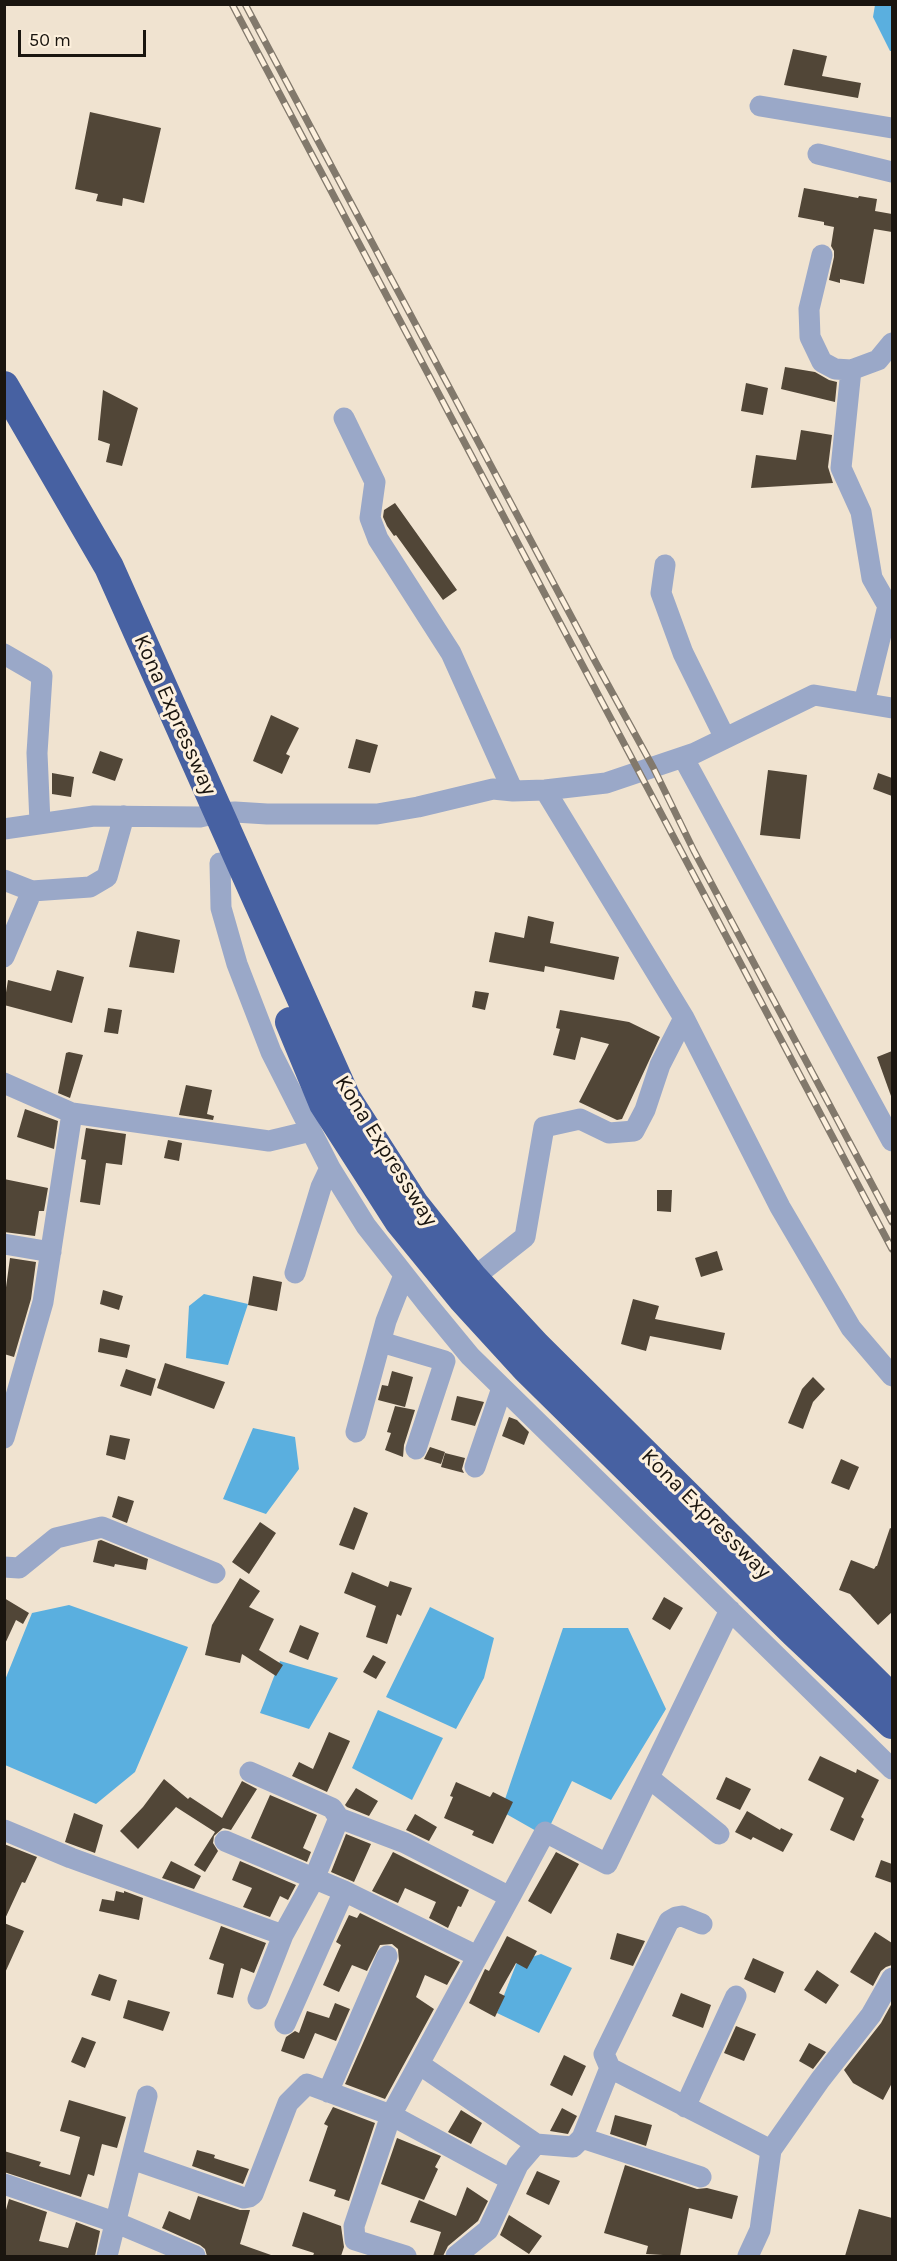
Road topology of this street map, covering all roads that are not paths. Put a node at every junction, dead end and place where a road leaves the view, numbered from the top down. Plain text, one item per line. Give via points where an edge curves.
1 (760, 106) dead end
2 (892, 128) edge
3 (818, 154) dead end
4 (892, 172) edge
5 (822, 255) dead end
6 (892, 343) edge
7 (851, 370) junction
8 (4, 386) edge
9 (344, 418) dead end
10 (4, 423) edge
11 (664, 565) dead end
12 (4, 654) edge
13 (864, 703) junction
14 (892, 708) edge
15 (725, 738) junction
16 (683, 757) junction
17 (545, 790) junction
18 (513, 791) junction
19 (209, 815) junction
20 (124, 816) junction
21 (40, 823) junction
22 (4, 829) edge
23 (220, 863) junction
24 (4, 880) edge
25 (32, 891) junction
26 (4, 957) edge
27 (684, 1018) junction
28 (4, 1083) edge
29 (72, 1113) junction
30 (311, 1131) junction
31 (892, 1142) edge
32 (330, 1168) junction
33 (4, 1244) edge
34 (51, 1252) junction
35 (295, 1272) dead end
36 (404, 1275) junction
37 (473, 1278) junction
38 (381, 1342) junction
39 (892, 1376) edge
40 (502, 1388) junction
41 (356, 1432) dead end
42 (4, 1438) edge
43 (416, 1449) dead end
44 (475, 1467) dead end
45 (4, 1567) edge
46 (215, 1573) dead end
47 (730, 1610) junction
48 (892, 1699) edge
49 (892, 1724) edge
50 (892, 1769) edge
51 (250, 1772) dead end
52 (649, 1778) junction
53 (339, 1818) junction
54 (4, 1830) edge
55 (719, 1834) dead end
56 (225, 1841) dead end
57 (314, 1879) junction
58 (344, 1891) junction
59 (510, 1898) junction
60 (702, 1924) dead end
61 (284, 1935) junction
62 (387, 1956) dead end
63 (477, 1956) junction
64 (892, 1978) edge
65 (736, 1996) dead end
66 (258, 1999) dead end
67 (285, 2024) dead end
68 (419, 2064) junction
69 (610, 2068) junction
70 (328, 2092) junction
71 (147, 2096) dead end
72 (685, 2107) junction
73 (391, 2115) junction
74 (582, 2138) junction
75 (536, 2144) junction
76 (771, 2150) junction
77 (132, 2159) junction
78 (700, 2177) dead end
79 (511, 2180) junction
80 (4, 2184) edge
81 (117, 2223) junction
82 (107, 2256) edge
83 (195, 2256) edge
84 (406, 2256) edge
85 (456, 2256) edge
86 (748, 2256) edge

1 - 2 street
3 - 4 street
5 - 7 street via 809,309 810,338 822,362 836,369
6 - 7 street via 878,360
7 - 13 street via 841,468 861,512 872,578 888,606
8 - 19 highway, Kona Expressway via 109,567
9 - 18 street via 375,482 370,518 378,539 451,653
10 - 19 highway, Kona Expressway via 111,610
11 - 15 street via 662,593 683,653
12 - 21 street via 42,676 37,753
13 - 14 street
13 - 15 street via 814,695
15 - 16 street
16 - 17 street via 606,783
16 - 31 street
17 - 18 street
17 - 27 street
18 - 19 street via 493,789 377,813
19 - 20 street
19 - 23 highway, Kona Expressway
19 - 37 highway, Kona Expressway via 346,1098 414,1204
20 - 21 street
20 - 25 street via 107,877 90,886
21 - 22 street
23 - 30 street via 221,908 237,964 271,1052
23 - 49 highway, Kona Expressway via 324,1104 399,1221 526,1369
24 - 25 street
25 - 26 street
27 - 37 street via 634,1131 609,1133 580,1119 544,1127 525,1237
27 - 39 street via 780,1207 851,1328
28 - 29 street
29 - 30 street via 270,1141
29 - 34 street
30 - 32 street
32 - 35 street
32 - 36 street via 366,1226
33 - 34 street
34 - 42 street via 43,1302
36 - 38 street
36 - 40 street via 470,1356
37 - 48 highway, Kona Expressway via 536,1346
38 - 41 street
38 - 43 street via 445,1361
40 - 44 street
40 - 47 street
45 - 46 street via 19,1568 56,1538 102,1527
47 - 50 street
47 - 52 street
51 - 53 street via 332,1808
52 - 55 street
52 - 59 street via 607,1864 545,1832
53 - 57 street
53 - 59 street via 405,1843
54 - 61 street
56 - 57 street
57 - 58 street
57 - 61 street
58 - 63 street
58 - 67 street
59 - 63 street
60 - 69 street via 682,1916 669,1922 604,2054
61 - 66 street
62 - 70 street
63 - 68 street
64 - 76 street via 871,2015
65 - 72 street
68 - 73 street
68 - 75 street
69 - 72 street
69 - 74 street
70 - 73 street
70 - 77 street via 307,2084 288,2103 249,2197
71 - 77 street
72 - 76 street
73 - 79 street
73 - 84 street via 354,2226 355,2240
74 - 75 street via 573,2147
74 - 78 street
75 - 79 street
76 - 86 street via 760,2230
77 - 81 street
79 - 85 street via 488,2230
80 - 81 street
81 - 82 street
81 - 83 street

